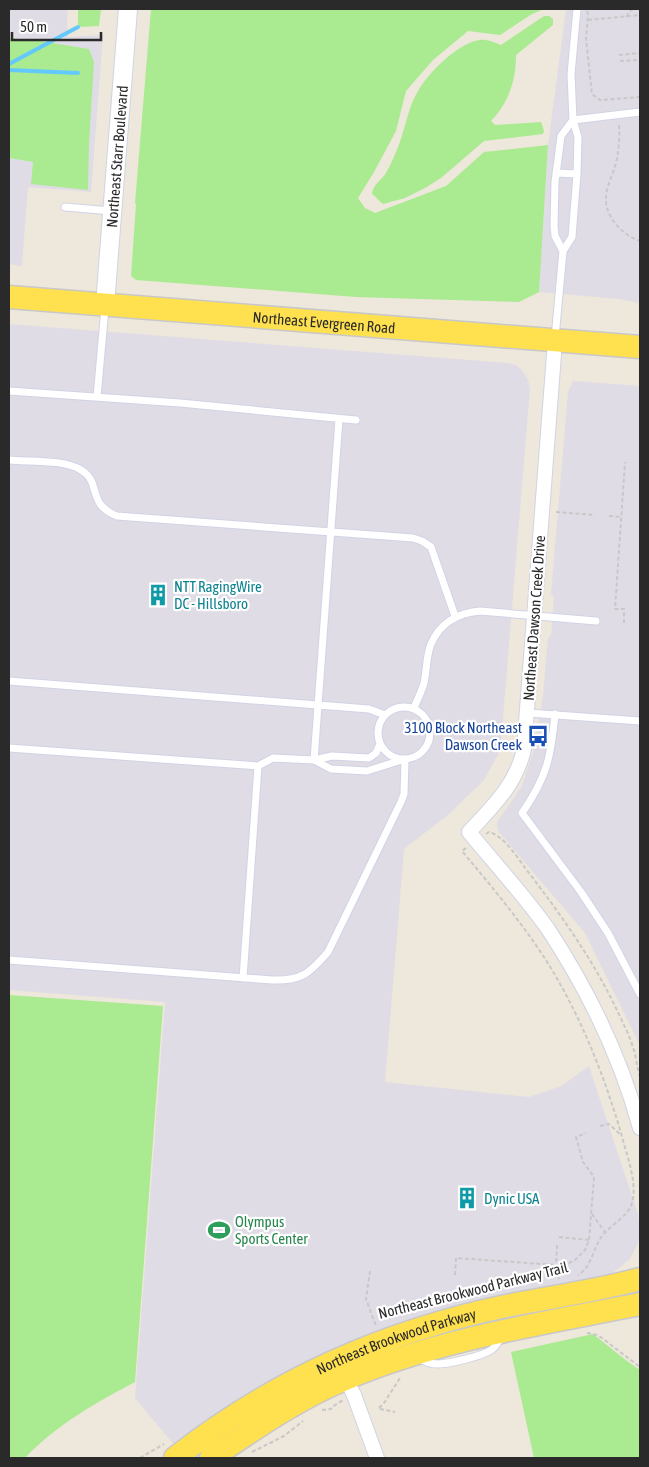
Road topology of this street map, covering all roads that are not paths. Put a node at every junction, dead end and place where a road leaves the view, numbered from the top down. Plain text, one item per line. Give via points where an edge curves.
1 (128, 9) edge
2 (577, 9) edge
3 (640, 112) edge
4 (573, 120) junction
5 (556, 173) junction
6 (577, 174) junction
7 (65, 208) dead end
8 (112, 211) junction
9 (563, 251) junction
10 (9, 297) edge
11 (105, 305) junction
12 (554, 340) junction
13 (640, 347) edge
14 (9, 391) edge
15 (97, 397) junction
16 (339, 419) junction
17 (356, 420) dead end
18 (9, 460) edge
19 (330, 531) junction
20 (455, 616) junction
21 (533, 617) junction
22 (596, 621) dead end
23 (9, 681) edge
24 (318, 705) junction
25 (414, 708) junction
26 (528, 713) junction
27 (555, 714) junction
28 (385, 715) junction
29 (640, 721) edge
30 (380, 744) junction
31 (9, 748) edge
32 (405, 759) junction
33 (314, 760) junction
34 (258, 766) junction
35 (9, 960) edge
36 (243, 978) junction
37 (640, 993) edge
38 (640, 1128) edge
39 (640, 1266) edge
40 (632, 1282) edge
41 (640, 1304) edge
42 (617, 1308) junction
43 (640, 1312) edge
44 (341, 1369) junction
45 (175, 1458) edge
46 (211, 1458) edge
47 (377, 1458) edge

1 - 8 street, Northeast Starr Boulevard
2 - 4 lane via 571,74
3 - 4 lane
4 - 5 lane via 561,136
4 - 6 lane via 578,137
5 - 6 lane
5 - 9 lane via 554,226
6 - 9 lane via 572,237
7 - 8 lane
8 - 11 street, Northeast Starr Boulevard
9 - 12 lane
10 - 11 main road, Northeast Evergreen Road
11 - 12 main road, Northeast Evergreen Road
11 - 15 lane
12 - 13 main road, Northeast Evergreen Road
12 - 21 street, Northeast Dawson Creek Drive
14 - 15 lane
15 - 16 lane
16 - 17 lane
16 - 19 lane
18 - 19 lane via 80,468 90,478 100,506 117,516
19 - 20 lane via 413,538 431,547
19 - 24 lane
20 - 21 lane via 480,611
20 - 25 lane via 431,644 424,684
21 - 22 lane
21 - 26 street, Northeast Dawson Creek Drive
23 - 24 lane
24 - 28 lane via 369,709
24 - 33 lane
25 - 28 lane via 393,708
25 - 32 lane via 428,722 431,732 423,751
26 - 27 lane
26 - 38 street, Northeast Dawson Creek Drive via 524,749 514,778 506,792 469,832 548,929 569,964 604,1029
27 - 29 lane
27 - 37 lane via 547,768 522,813 608,933
28 - 30 lane via 378,728
30 - 32 lane via 394,758
30 - 33 lane via 369,758 332,756
31 - 34 lane
32 - 33 lane via 367,772 331,769
32 - 36 lane via 401,802 328,952 316,966 295,979
33 - 34 lane via 273,758
34 - 36 lane
35 - 36 lane
39 - 40 main road
40 - 44 main road, Northeast Brookwood Parkway via 445,1321 369,1346
41 - 42 main road, Northeast Brookwood Parkway
42 - 43 main road
42 - 44 main road, Northeast Brookwood Parkway
44 - 45 main road, Northeast Brookwood Parkway via 278,1389 226,1420
44 - 46 main road, Northeast Brookwood Parkway
44 - 47 street

